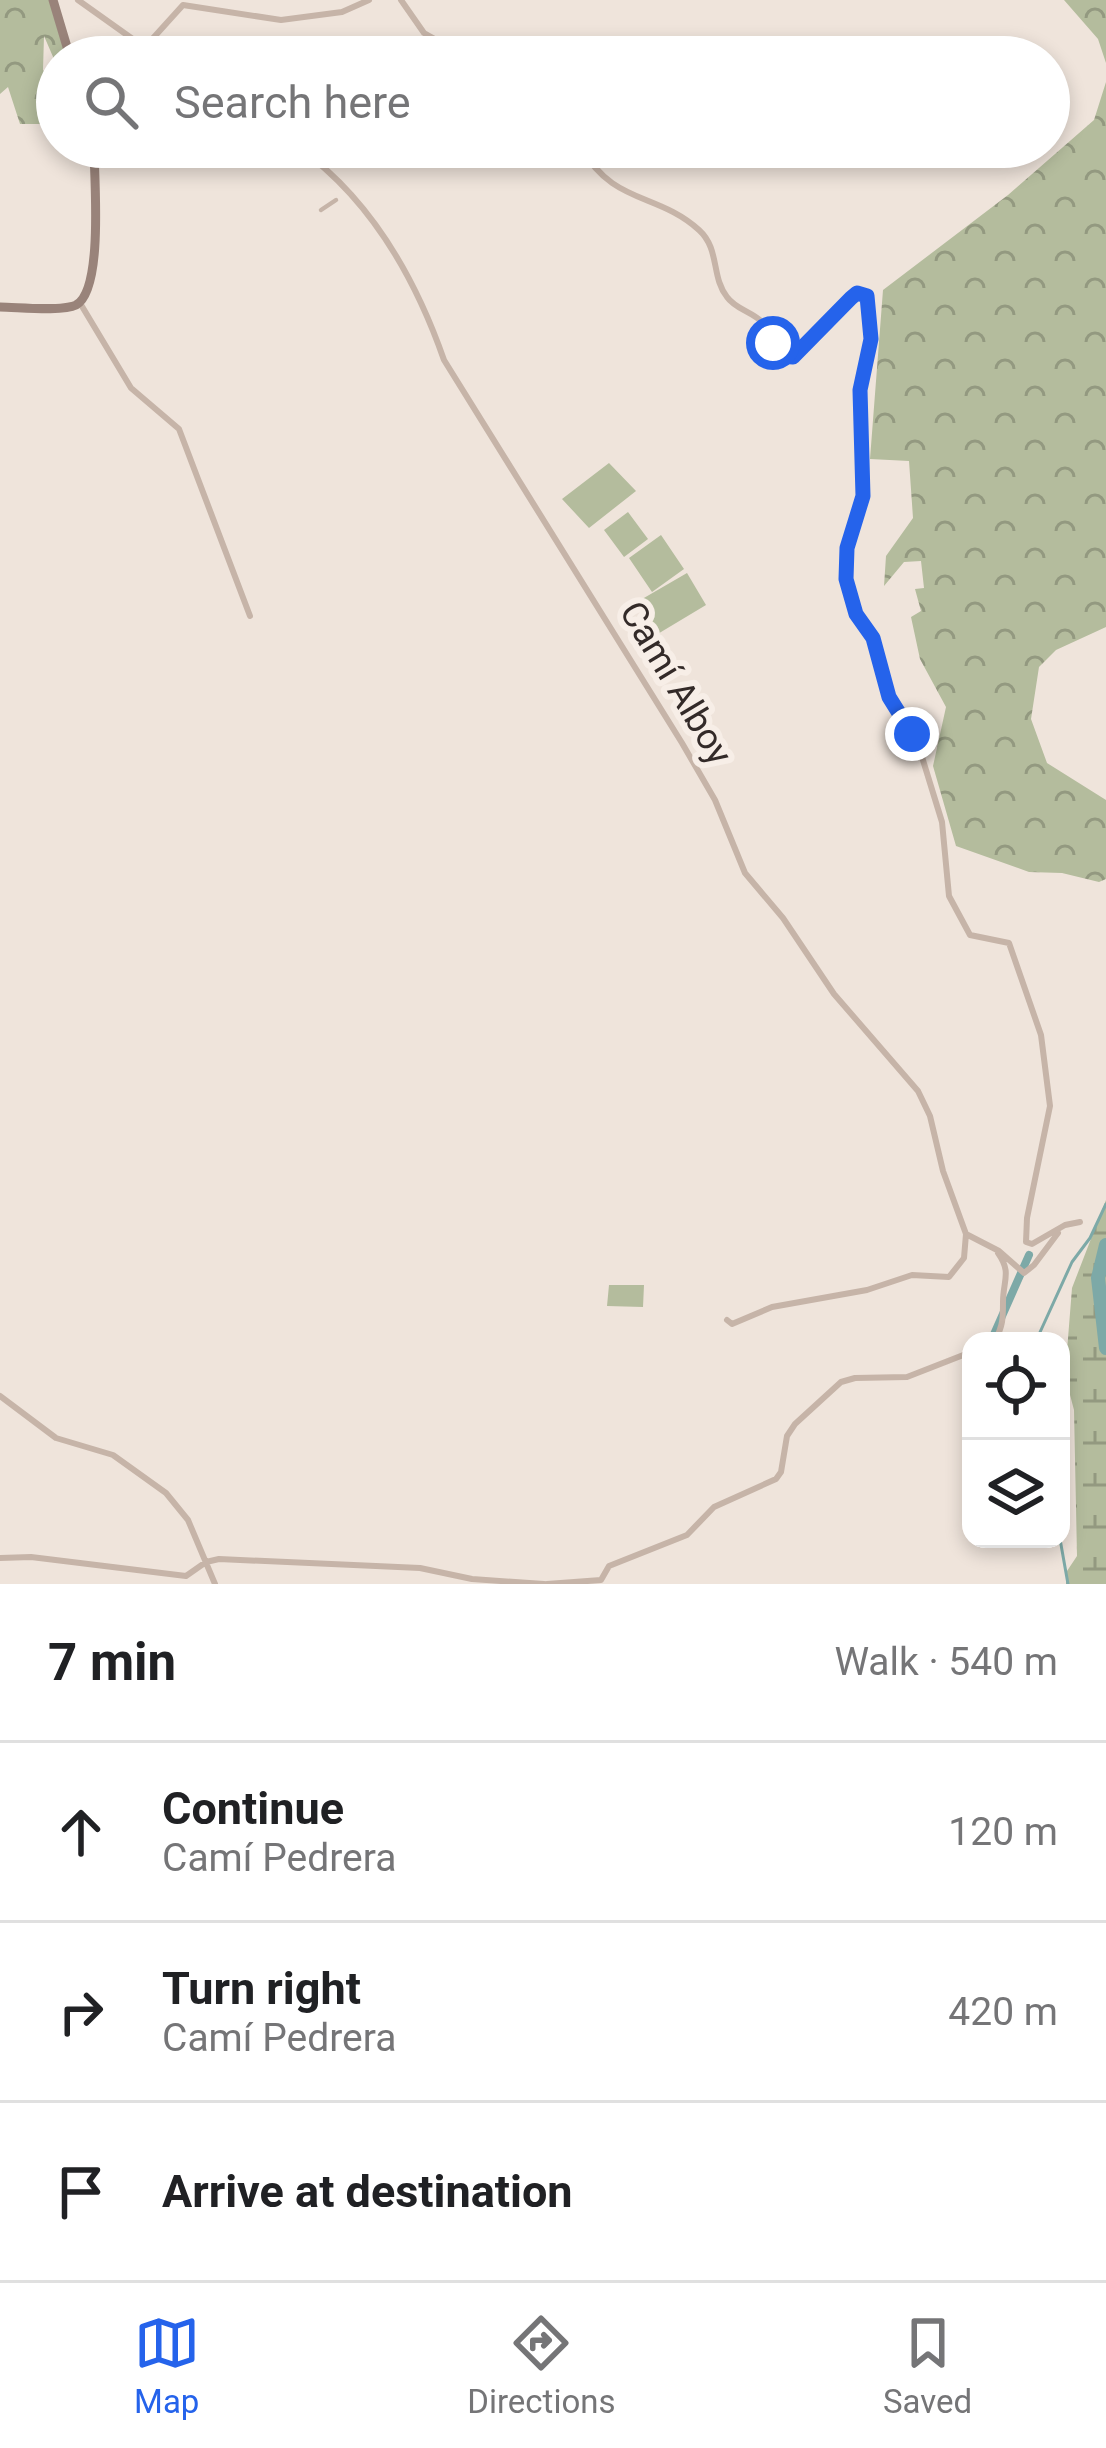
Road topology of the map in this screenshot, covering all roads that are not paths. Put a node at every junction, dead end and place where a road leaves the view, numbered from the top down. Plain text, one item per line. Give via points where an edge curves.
1 (53, 0) edge
2 (78, 0) edge
3 (370, 0) edge
4 (400, 0) edge
5 (64, 36) edge
6 (129, 36) edge
7 (155, 36) edge
8 (428, 36) edge
9 (94, 168) edge
10 (322, 168) edge
11 (594, 168) edge
12 (336, 200) dead end
13 (321, 210) dead end
14 (79, 302) junction
15 (0, 307) edge
16 (250, 616) dead end
17 (1080, 1222) dead end
18 (1060, 1230) junction
19 (965, 1234) junction
20 (992, 1246) junction
21 (727, 1320) dead end
22 (1000, 1332) edge
23 (962, 1355) edge
24 (0, 1396) edge
25 (0, 1558) edge
26 (206, 1562) junction
27 (215, 1584) edge
28 (546, 1584) edge

1 - 5 main road
2 - 6 street
3 - 7 street via 281,20 183,5
4 - 8 street
9 - 14 main road via 92,282
10 - 19 street, Camí Alboy via 386,236 444,360 682,743 745,873 918,1091
11 - 18 street via 610,185 704,235 725,295 767,327 781,356 798,353 857,293 867,296 863,496 846,579 889,697 918,744 947,848 949,896 970,935 1009,943 1034,1010 1049,1118 1026,1242
12 - 13 street
14 - 15 main road
14 - 16 street via 131,388 178,429
17 - 18 street
18 - 20 street via 1024,1273
19 - 20 street
19 - 21 street via 964,1258 949,1277 912,1275
20 - 22 street via 1009,1274
23 - 28 street via 907,1376 841,1382 787,1436 781,1472 768,1484 714,1508 687,1534 609,1566 602,1580
24 - 26 street via 56,1438 113,1455 166,1493
25 - 26 street via 187,1576
26 - 27 street
26 - 28 street via 420,1568

